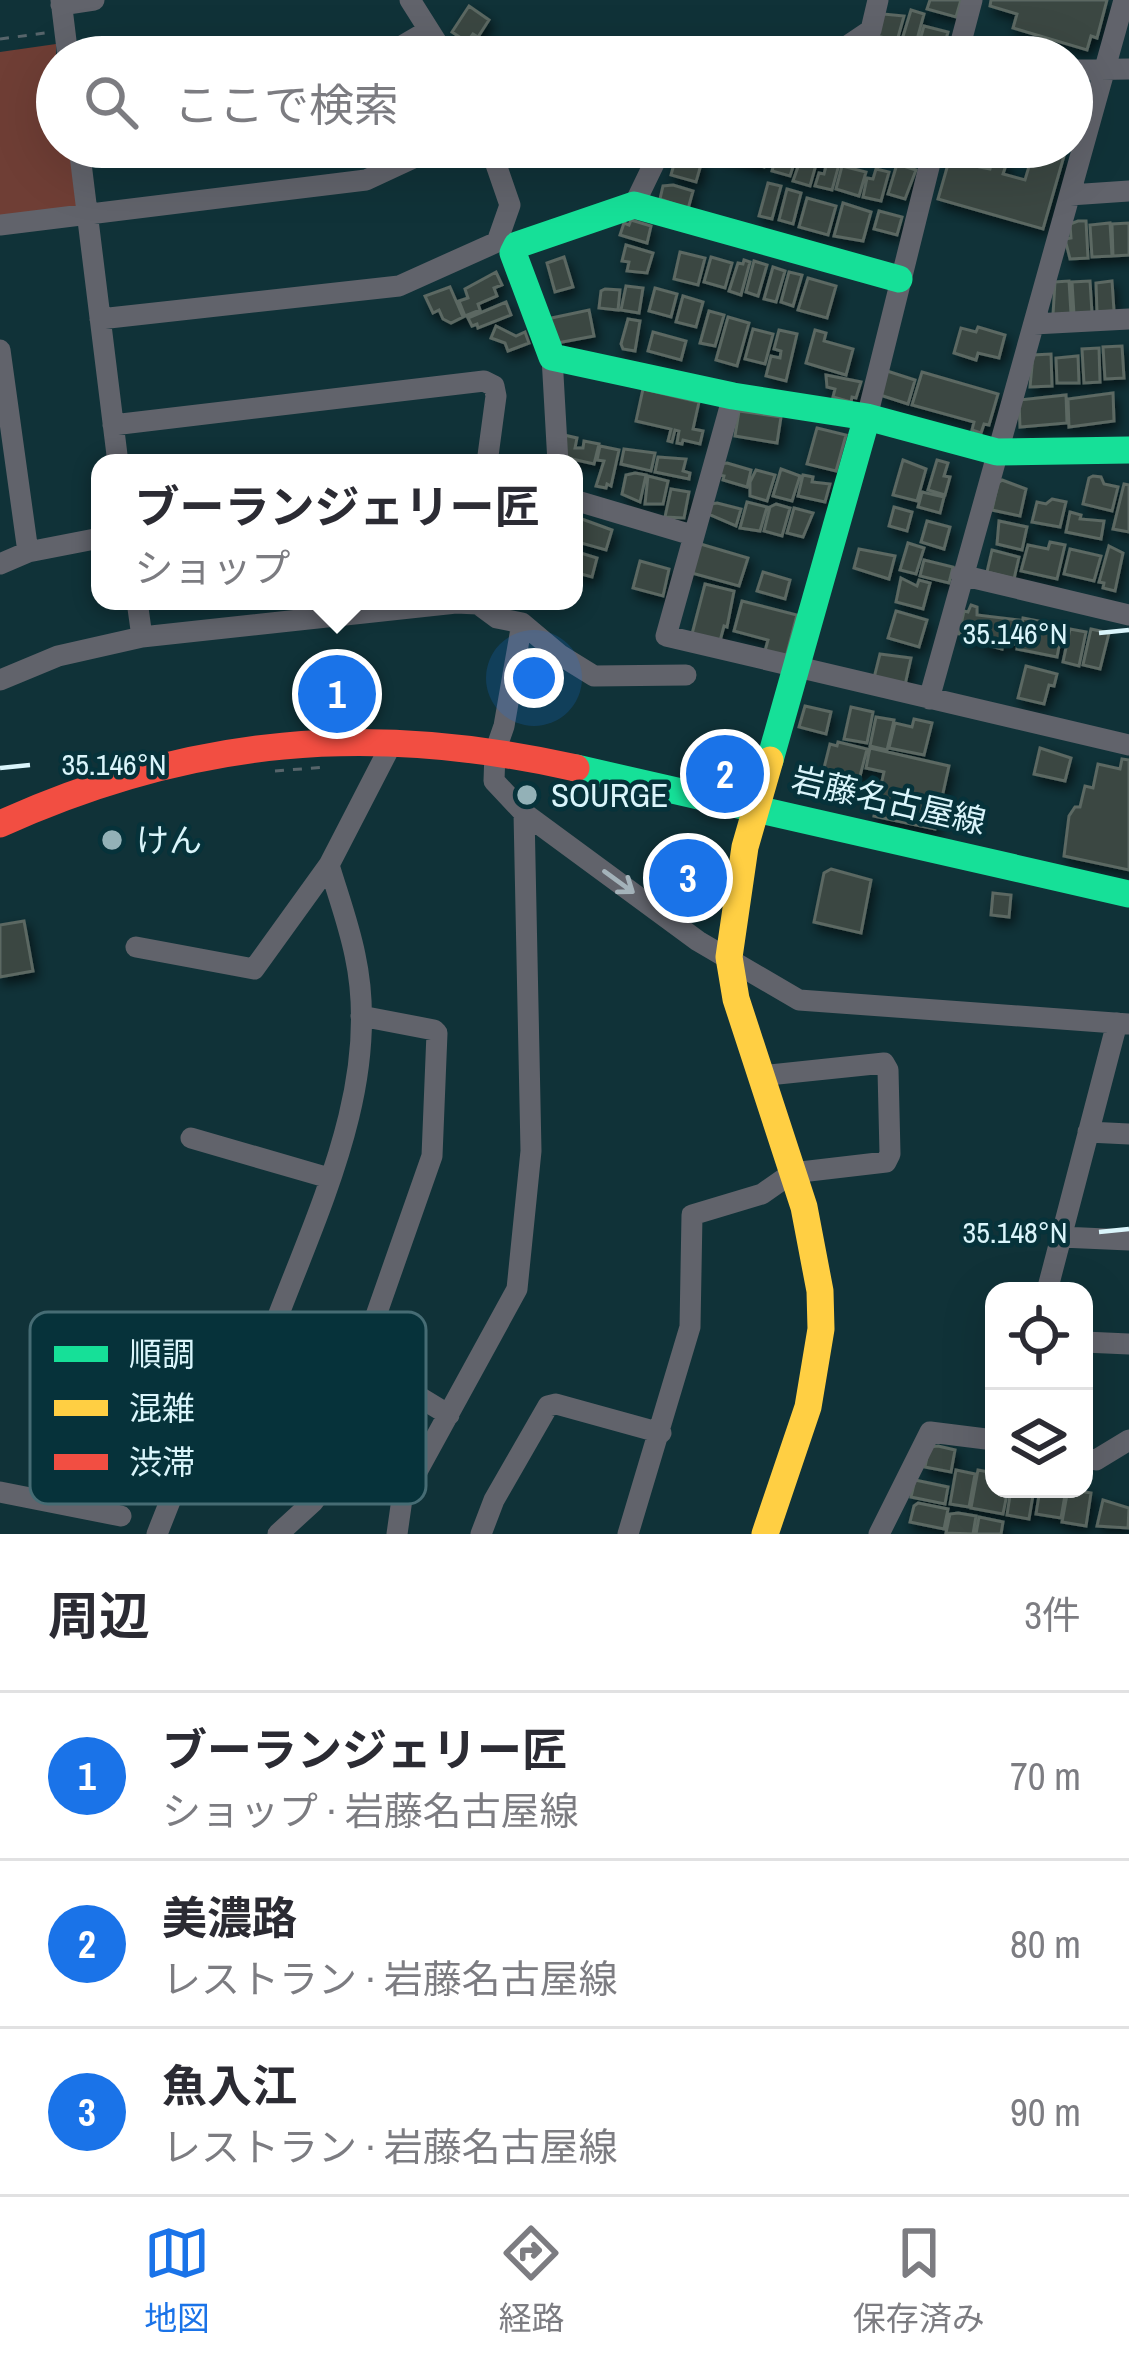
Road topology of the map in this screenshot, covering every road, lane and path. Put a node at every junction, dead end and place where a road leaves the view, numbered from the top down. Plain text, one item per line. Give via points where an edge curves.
1 (94, 0) edge
2 (410, 0) edge
3 (878, 0) edge
4 (972, 0) edge
5 (1124, 0) edge
6 (61, 3) edge
7 (429, 30) junction
8 (64, 31) junction
9 (65, 36) edge
10 (419, 36) edge
11 (433, 36) edge
12 (863, 36) edge
13 (963, 36) edge
14 (0, 39) edge
15 (1118, 70) edge
16 (1093, 135) edge
17 (81, 168) edge
18 (393, 168) edge
19 (497, 168) edge
20 (652, 168) edge
21 (928, 168) edge
22 (1080, 168) edge
23 (1129, 191) edge
24 (1070, 195) junction
25 (634, 205) junction
26 (87, 215) junction
27 (0, 225) edge
28 (899, 279) junction
29 (100, 319) junction
30 (1129, 320) edge
31 (1034, 324) junction
32 (0, 350) edge
33 (552, 358) junction
34 (733, 396) junction
35 (867, 417) junction
36 (113, 425) junction
37 (7, 444) edge
38 (1129, 450) edge
39 (997, 452) junction
40 (117, 454) edge
41 (489, 454) edge
42 (557, 454) edge
43 (583, 503) edge
44 (692, 535) junction
45 (91, 540) edge
46 (28, 552) junction
47 (0, 564) edge
48 (961, 575) junction
49 (138, 610) edge
50 (391, 610) edge
51 (497, 610) edge
52 (1129, 615) edge
53 (522, 623) junction
54 (142, 637) junction
55 (798, 670) junction
56 (686, 676) dead end
57 (0, 680) edge
58 (929, 699) junction
59 (393, 741) junction
60 (1129, 745) edge
61 (495, 752) junction
62 (341, 766) dead end
63 (273, 771) dead end
64 (758, 806) junction
65 (524, 813) junction
66 (0, 824) edge
67 (329, 865) junction
68 (1129, 894) edge
69 (136, 947) dead end
70 (729, 957) junction
71 (361, 1016) junction
72 (1123, 1024) edge
73 (759, 1076) junction
74 (1088, 1132) junction
75 (1129, 1133) edge
76 (191, 1138) dead end
77 (791, 1173) junction
78 (329, 1178) junction
79 (1061, 1238) junction
80 (1129, 1240) edge
81 (1049, 1282) edge
82 (279, 1312) edge
83 (384, 1312) edge
84 (1093, 1342) edge
85 (1129, 1344) edge
86 (426, 1401) edge
87 (449, 1415) junction
88 (661, 1433) junction
89 (985, 1439) edge
90 (1129, 1440) edge
91 (426, 1456) edge
92 (1093, 1460) edge
93 (0, 1492) edge
94 (30, 1498) edge
95 (60, 1504) edge
96 (170, 1504) edge
97 (311, 1504) edge
98 (401, 1504) edge
99 (121, 1516) dead end
100 (158, 1534) edge
101 (278, 1534) edge
102 (397, 1534) edge
103 (481, 1534) edge
104 (628, 1534) edge
105 (764, 1534) edge
106 (879, 1534) edge

1 - 6 street
2 - 7 street
3 - 12 street
4 - 13 street
5 - 15 street
6 - 8 street
7 - 10 street
7 - 11 street
8 - 9 street
8 - 14 path
15 - 16 street
17 - 26 street
18 - 26 street via 366,181
19 - 29 street via 510,205 497,242 399,286
20 - 25 street
21 - 28 street
22 - 24 street
23 - 24 street
24 - 31 street
25 - 28 street
25 - 33 street via 517,245 513,259
26 - 27 street
26 - 29 street
28 - 35 street
29 - 36 street
30 - 31 street
31 - 39 street
32 - 37 street
33 - 34 street
33 - 42 street
34 - 35 street
34 - 44 street
35 - 39 street
35 - 55 street
36 - 40 street
36 - 41 street via 484,381 496,396
37 - 46 street
38 - 39 street
39 - 48 street
43 - 44 street
44 - 55 street via 666,636
45 - 46 street
46 - 47 street
48 - 52 street
48 - 58 street
49 - 54 street
50 - 54 street
51 - 53 street
53 - 56 street via 595,676
53 - 61 street
54 - 57 street via 58,656
55 - 58 street
55 - 64 street
58 - 60 street
59 - 61 street, 岩藤名古屋線
59 - 66 street, 岩藤名古屋線 via 310,742 125,771
59 - 67 street
61 - 64 street, 岩藤名古屋線
61 - 65 street via 494,782
62 - 63 path
64 - 68 street, 岩藤名古屋線
64 - 70 street
65 -> 70 street
65 - 87 street via 532,1150 517,1289
67 - 69 street via 254,969
67 - 71 street via 356,957
70 - 72 street via 799,1000
70 - 73 street
71 - 78 street via 352,1110
71 - 83 street via 434,1030 432,1156
72 - 74 street
73 - 77 street
73 - 77 street via 884,1063 888,1070 886,1162
74 - 75 street
74 - 79 street
76 - 78 street
77 - 88 street via 762,1193 692,1214 690,1327
77 - 105 street via 815,1253 821,1328 800,1429
78 - 82 street
79 - 80 street
79 - 81 street
84 - 85 street
86 - 87 street
87 - 91 street
88 - 103 street via 548,1406
88 - 104 street
89 - 106 street via 930,1432
90 - 92 street
93 - 94 street
95 - 99 street
96 - 100 street
97 - 101 street
98 - 102 street

